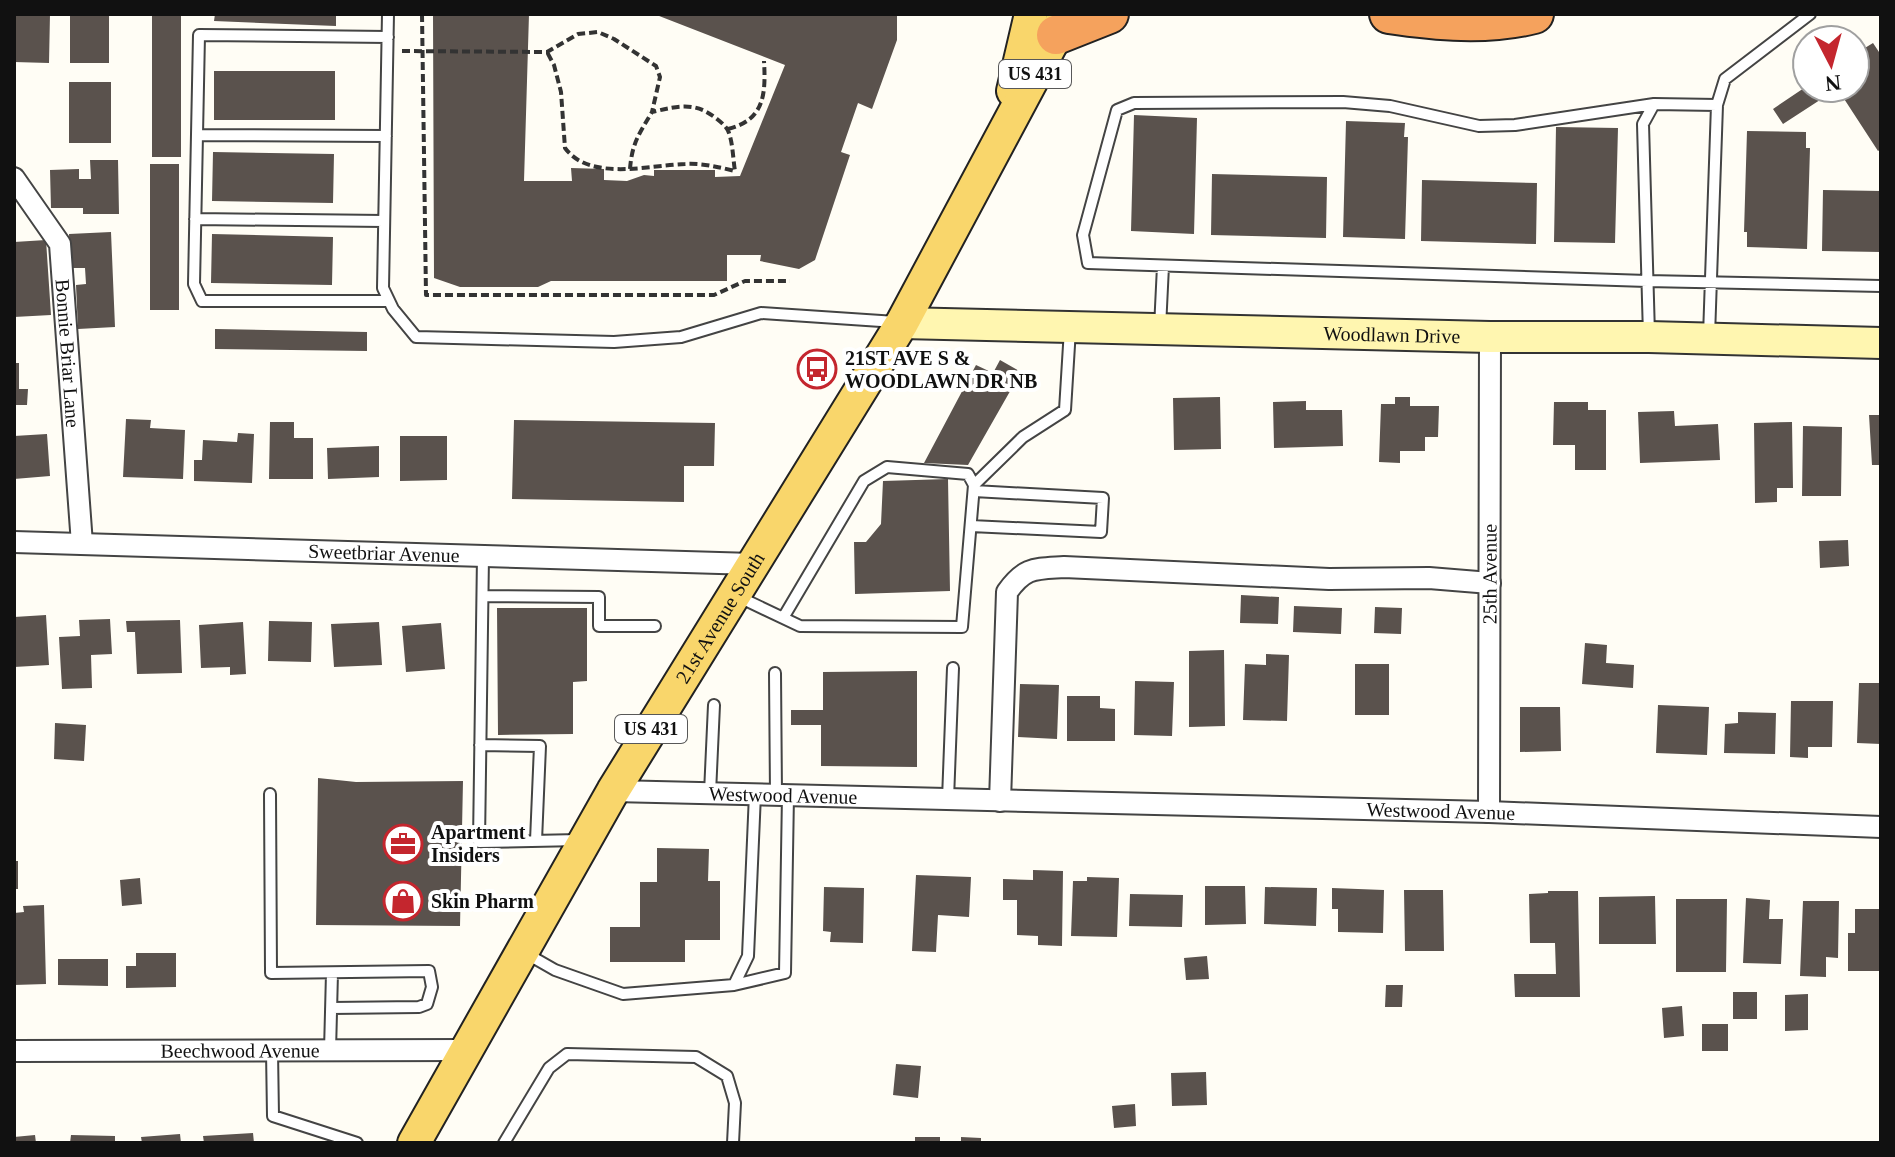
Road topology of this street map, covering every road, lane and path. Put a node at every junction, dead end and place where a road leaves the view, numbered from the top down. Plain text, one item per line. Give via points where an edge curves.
1 (388, 14) edge
2 (422, 14) edge
3 (1109, 14) edge
4 (1389, 14) edge
5 (1534, 14) edge
6 (1810, 14) edge
7 (1051, 21) edge
8 (388, 37) junction
9 (388, 51) junction
10 (422, 51) junction
11 (547, 52) junction
12 (764, 61) dead end
13 (1654, 104) junction
14 (1717, 105) junction
15 (652, 112) junction
16 (728, 129) junction
17 (197, 135) junction
18 (386, 136) junction
19 (630, 169) junction
20 (14, 178) edge
21 (195, 219) junction
22 (384, 221) junction
23 (1163, 266) junction
24 (790, 281) dead end
25 (1647, 281) junction
26 (1710, 283) junction
27 (1881, 286) edge
28 (389, 301) junction
29 (902, 323) junction
30 (1070, 327) junction
31 (1160, 330) junction
32 (1490, 337) junction
33 (1649, 337) junction
34 (1709, 338) junction
35 (1881, 343) edge
36 (974, 488) junction
37 (971, 526) junction
38 (14, 542) edge
39 (82, 544) junction
40 (483, 556) junction
41 (753, 564) junction
42 (1490, 583) junction
43 (734, 595) junction
44 (483, 596) junction
45 (783, 618) junction
46 (655, 626) dead end
47 (953, 668) dead end
48 (775, 673) dead end
49 (714, 705) dead end
50 (480, 745) junction
51 (613, 791) junction
52 (710, 793) junction
53 (270, 794) dead end
54 (773, 795) junction
55 (948, 799) junction
56 (1000, 801) junction
57 (1489, 812) junction
58 (1881, 827) edge
59 (585, 840) junction
60 (536, 841) junction
61 (522, 951) junction
62 (332, 973) junction
63 (734, 985) junction
64 (331, 1008) junction
65 (467, 1050) junction
66 (14, 1051) edge
67 (272, 1051) junction
68 (330, 1051) junction
69 (357, 1143) edge
70 (414, 1143) edge
71 (504, 1143) edge
72 (733, 1143) edge

1 - 8 lane
2 - 10 path
3 - 7 highway
4 - 5 highway via 1439,21
6 - 14 lane via 1725,79
7 - 29 main road, 21st Avenue South / US 431 via 1003,133
8 - 9 lane
8 - 17 lane via 199,35
9 - 10 path
9 - 18 lane
10 - 11 path
10 - 24 path via 426,295 714,295 745,281
11 - 15 path via 586,32 614,39 659,70
11 - 19 path via 561,92 565,148 583,162
12 - 16 path via 764,88 755,117
13 - 14 lane
13 - 23 lane via 1479,126 1390,106 1343,102 1134,103 1117,110 1083,235 1088,263
13 - 25 lane via 1643,124
14 - 26 lane
15 - 16 path via 693,105
15 - 19 path via 637,135
16 - 19 path via 735,171 685,164
17 - 18 lane
17 - 21 lane
18 - 22 lane
20 - 39 street, Bonnie Briar Lane via 60,244
21 - 22 lane
21 - 28 lane via 194,284 202,301
22 - 28 lane via 383,288
23 - 25 lane
23 - 31 lane
25 - 26 lane
25 - 33 lane
26 - 27 lane
26 - 34 lane
28 - 29 lane via 416,337 614,342 681,337 761,313
29 - 30 main road, Woodlawn Drive
29 - 41 main road, 21st Avenue South / US 431
30 - 31 main road, Woodlawn Drive
30 - 36 lane via 1065,410 1023,437
31 - 32 main road, Woodlawn Drive
32 - 33 main road, Woodlawn Drive
32 - 42 street, 25th Avenue
33 - 34 main road, Woodlawn Drive
34 - 35 main road, Woodlawn Drive
36 - 37 lane
36 - 37 lane via 1103,498 1101,532
36 - 45 lane via 968,474 887,467 864,481
37 - 45 lane via 962,627 800,626
38 - 39 street, Sweetbriar Avenue
39 - 40 street, Sweetbriar Avenue
40 - 41 street, Sweetbriar Avenue
40 - 44 lane
41 - 43 main road, 21st Avenue South / US 431
42 - 56 street via 1064,567 1019,575 1007,592
42 - 57 street, 25th Avenue
43 - 45 lane
43 - 51 main road, 21st Avenue South / US 431
44 - 46 lane via 599,597 599,626
44 - 50 lane
47 - 55 lane
48 - 54 lane
49 - 52 lane
50 - 60 lane via 479,842
50 - 60 lane via 540,746
51 - 52 street, Westwood Avenue
51 - 59 main road, 21st Avenue South / US 431
52 - 54 street, Westwood Avenue
53 - 62 lane via 271,973
54 - 55 street, Westwood Avenue
54 - 63 lane via 748,956
54 - 63 lane via 785,973
55 - 56 street, Westwood Avenue
56 - 57 street, Westwood Avenue
57 - 58 street, Westwood Avenue
59 - 60 lane
59 - 61 main road, 21st Avenue South / US 431
61 - 63 lane via 555,970 623,994
61 - 65 main road, 21st Avenue South / US 431
62 - 64 lane
62 - 64 lane via 429,971 432,987 427,1004 419,1007
64 - 68 lane
65 - 68 street, Beechwood Avenue
65 - 70 main road, 21st Avenue South / US 431
66 - 67 street, Beechwood Avenue
67 - 68 street, Beechwood Avenue
67 - 69 lane via 273,1116
71 - 72 lane via 549,1068 567,1054 696,1057 727,1076 735,1103

